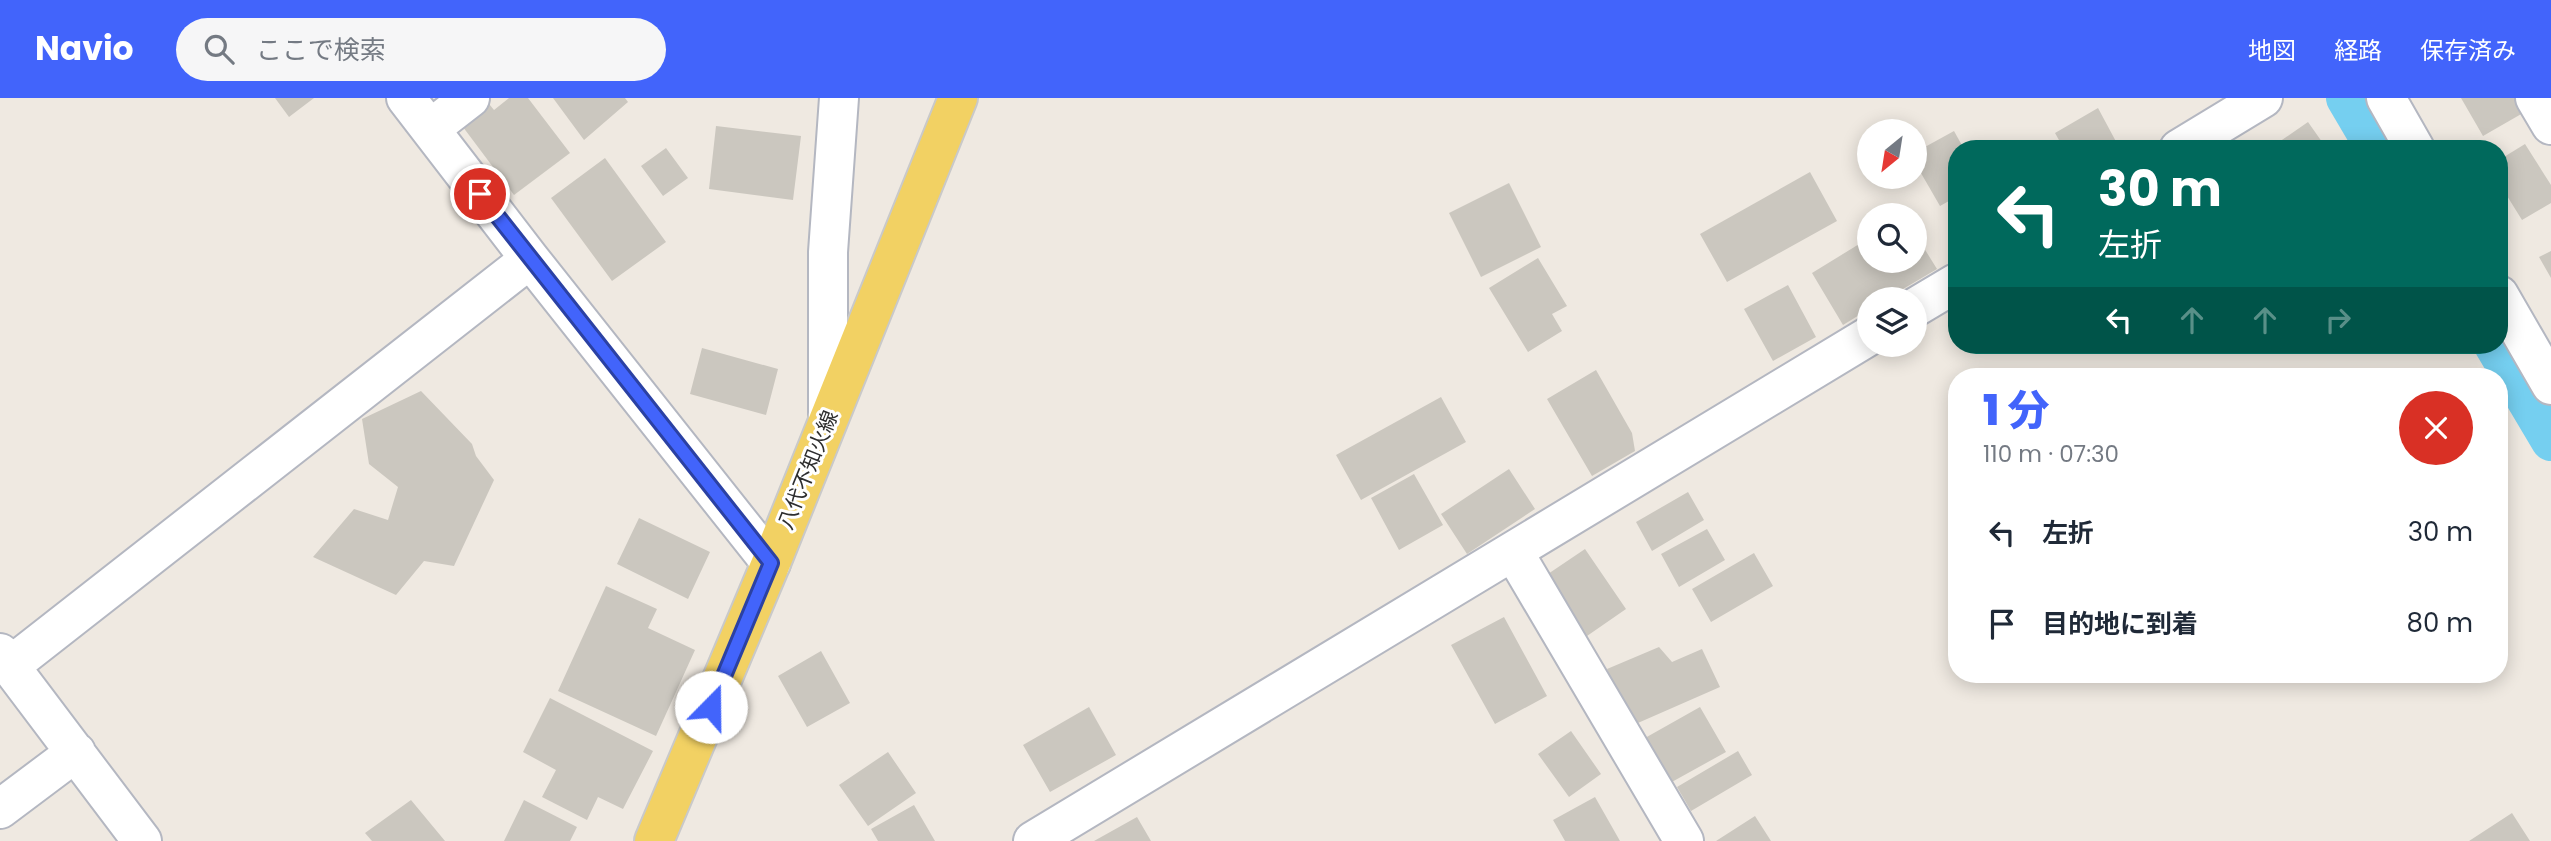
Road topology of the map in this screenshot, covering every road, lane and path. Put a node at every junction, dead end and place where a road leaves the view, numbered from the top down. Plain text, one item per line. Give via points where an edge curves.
1 (406, 98) edge
2 (470, 98) edge
3 (839, 98) edge
4 (958, 98) edge
5 (2263, 98) edge
6 (2386, 98) edge
7 (2535, 98) edge
8 (2551, 125) edge
9 (430, 129) junction
10 (2194, 140) edge
11 (2410, 140) edge
12 (530, 259) junction
13 (1948, 288) edge
14 (1927, 301) edge
15 (2508, 311) edge
16 (1857, 343) edge
17 (2551, 385) edge
18 (828, 420) junction
19 (1514, 551) junction
20 (771, 563) junction
21 (5, 659) edge
22 (76, 752) junction
23 (0, 809) edge
24 (142, 841) edge
25 (654, 841) edge
26 (1033, 841) edge
27 (1684, 841) edge

1 - 9 street
2 - 9 street
3 - 18 street via 828,252
4 - 18 main road, 八代不知火線
5 - 10 street
6 - 11 street
7 - 8 street
9 - 12 street
12 - 20 street
12 - 21 street
13 - 14 street
15 - 17 street
16 - 19 street
18 - 20 main road, 八代不知火線
19 - 26 street
19 - 27 street
20 - 25 main road, 八代不知火線
21 - 22 street
22 - 23 street
22 - 24 street

